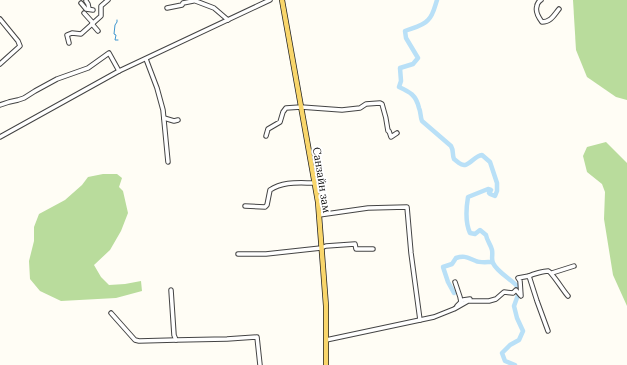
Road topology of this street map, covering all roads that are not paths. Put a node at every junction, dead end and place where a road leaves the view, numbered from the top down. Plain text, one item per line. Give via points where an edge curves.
1 (108, 0) edge
2 (193, 0) edge
3 (270, 0) edge
4 (282, 0) edge
5 (541, 0) edge
6 (86, 1) edge
7 (81, 3) dead end
8 (167, 8) dead end
9 (559, 9) dead end
10 (84, 13) dead end
11 (0, 19) edge
12 (228, 20) junction
13 (92, 24) junction
14 (98, 31) dead end
15 (69, 43) dead end
16 (146, 59) junction
17 (0, 64) edge
18 (120, 71) junction
19 (0, 105) edge
20 (301, 107) junction
21 (164, 118) junction
22 (178, 120) dead end
23 (397, 133) dead end
24 (266, 136) dead end
25 (0, 137) edge
26 (168, 162) dead end
27 (314, 183) junction
28 (245, 206) dead end
29 (319, 215) junction
30 (321, 248) junction
31 (374, 250) dead end
32 (238, 254) dead end
33 (574, 266) dead end
34 (552, 273) junction
35 (529, 276) junction
36 (455, 282) dead end
37 (171, 290) dead end
38 (568, 296) dead end
39 (475, 300) junction
40 (461, 302) junction
41 (454, 309) junction
42 (111, 313) dead end
43 (420, 320) junction
44 (548, 332) dead end
45 (176, 340) junction
46 (326, 340) junction
47 (260, 365) edge
48 (326, 365) edge

1 - 13 street via 101,6 101,16
2 - 8 street
2 - 12 street via 214,8
3 - 12 street
4 - 20 main road, Санзайн зам
5 - 9 street via 536,8 542,22 550,20
6 - 7 street via 91,9 86,9
10 - 13 street
11 - 17 street via 20,46
12 - 16 street
13 - 14 street
13 - 15 street via 81,34 67,35
16 - 18 street
16 - 21 street
18 - 19 street via 109,53 88,68 57,79 24,98
18 - 25 street
20 - 23 street via 342,110 380,103 391,137
20 - 24 street via 286,108 280,122 268,129
20 - 27 main road, Санзайн зам
21 - 22 street
21 - 26 street
27 - 28 street via 280,185 270,190 265,207
27 - 29 main road, Санзайн зам
29 - 30 main road, Санзайн зам
29 - 43 street via 368,208 407,207
30 - 31 street via 355,244 356,249
30 - 32 street via 266,254
30 - 46 main road, Санзайн зам
33 - 34 street
34 - 35 street via 548,271
34 - 38 street
35 - 39 street via 518,278 521,296 516,290 513,293 504,292 489,301
35 - 44 street
36 - 40 street
37 - 45 street
39 - 40 street via 467,299
39 - 41 street
40 - 41 street
41 - 43 street
42 - 45 street via 135,340
43 - 46 street
45 - 47 street via 257,337
46 - 48 main road, Санзайн зам

